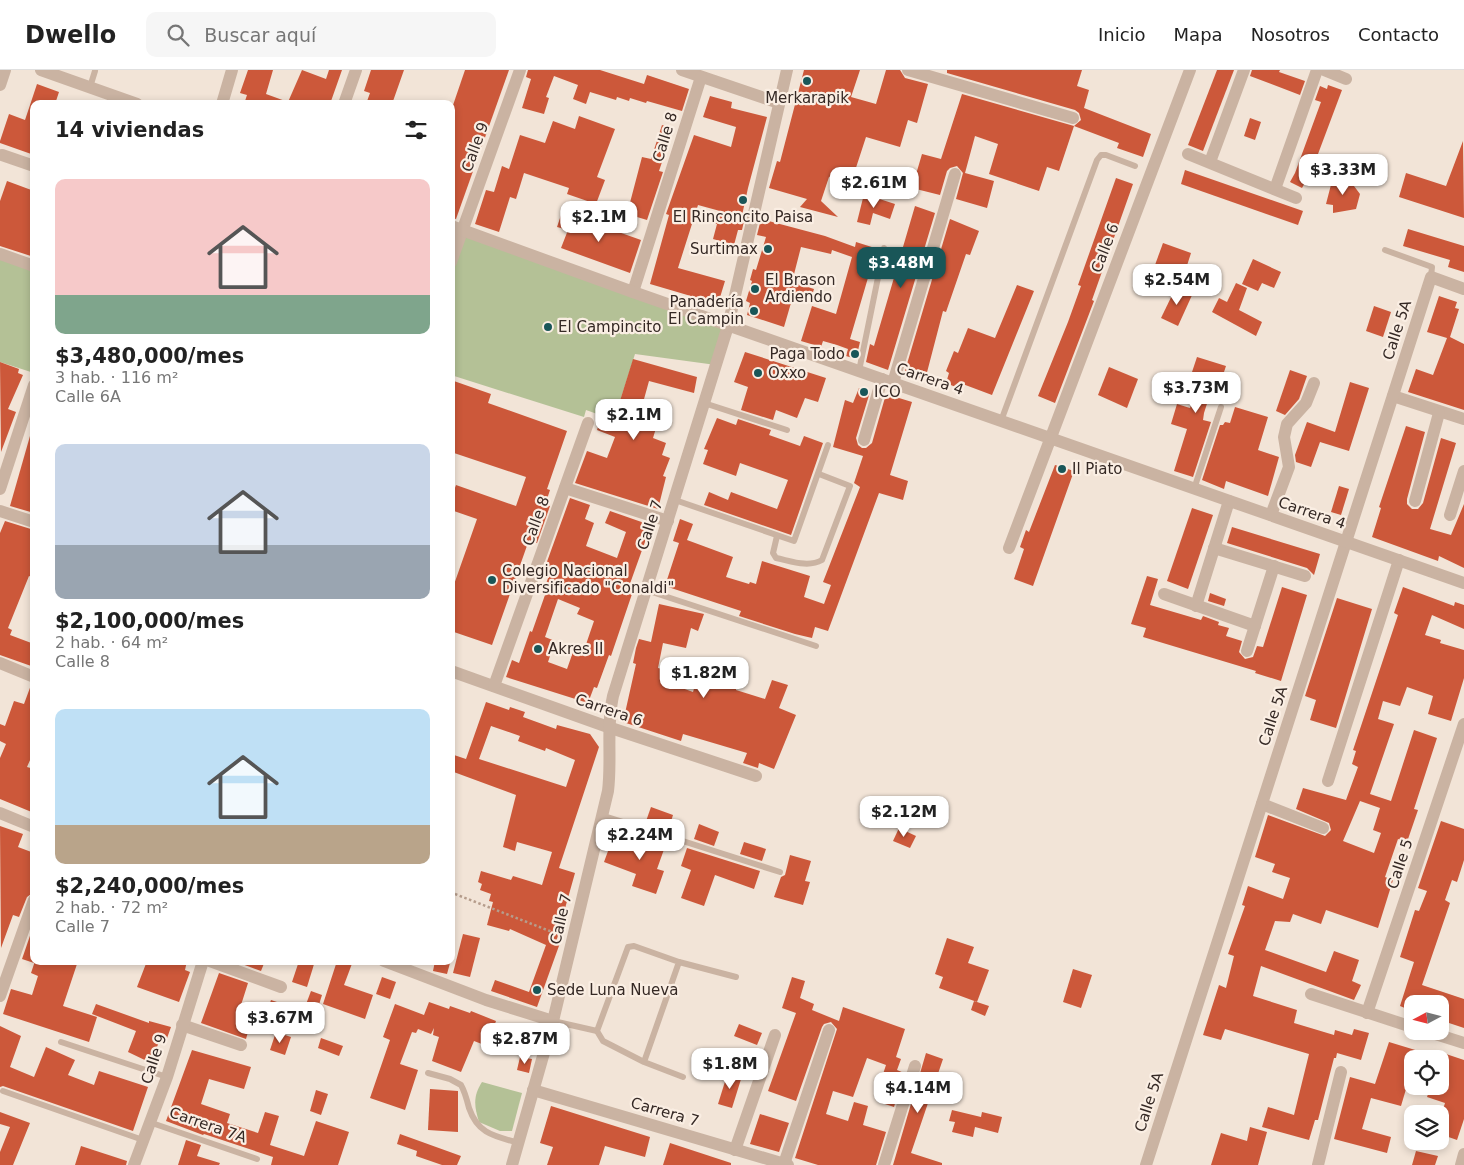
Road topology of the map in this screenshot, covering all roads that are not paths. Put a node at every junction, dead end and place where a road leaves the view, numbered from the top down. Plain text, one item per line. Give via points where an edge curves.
1 (5, 70) edge
2 (41, 70) edge
3 (232, 70) edge
4 (356, 70) edge
5 (520, 70) edge
6 (682, 70) edge
7 (787, 70) edge
8 (908, 70) edge
9 (1190, 70) edge
10 (1244, 70) edge
11 (1317, 70) edge
12 (1324, 70) edge
13 (95, 71) edge
14 (62, 73) edge
15 (701, 77) junction
16 (1346, 79) dead end
17 (0, 85) edge
18 (90, 87) junction
19 (119, 100) edge
20 (223, 100) edge
21 (345, 100) edge
22 (779, 103) junction
23 (1074, 118) dead end
24 (1188, 154) dead end
25 (2, 155) dead end
26 (1210, 162) junction
27 (30, 165) edge
28 (1135, 166) dead end
29 (955, 174) dead end
30 (1274, 189) junction
31 (1296, 198) dead end
32 (457, 228) edge
33 (884, 248) dead end
34 (1385, 250) dead end
35 (0, 254) edge
36 (30, 265) edge
37 (1431, 277) junction
38 (1464, 289) edge
39 (633, 292) junction
40 (728, 326) junction
41 (858, 371) junction
42 (887, 381) junction
43 (1314, 383) dead end
44 (1393, 396) junction
45 (30, 397) edge
46 (704, 403) junction
47 (1221, 407) dead end
48 (1439, 412) junction
49 (1464, 419) edge
50 (1001, 421) junction
51 (588, 423) dead end
52 (787, 430) dead end
53 (1051, 438) junction
54 (864, 440) dead end
55 (828, 445) dead end
56 (1464, 471) edge
57 (819, 474) junction
58 (565, 488) junction
59 (0, 489) edge
60 (1194, 489) junction
61 (1460, 497) edge
62 (675, 500) junction
63 (1229, 501) junction
64 (1415, 501) dead end
65 (0, 511) edge
66 (1271, 515) junction
67 (1450, 515) dead end
68 (30, 521) edge
69 (668, 521) junction
70 (777, 536) junction
71 (1346, 542) junction
72 (1009, 548) dead end
73 (1214, 548) junction
74 (1399, 560) junction
75 (1274, 566) junction
76 (1305, 576) dead end
77 (1464, 583) edge
78 (646, 590) junction
79 (1164, 594) dead end
80 (1196, 606) junction
81 (1255, 626) junction
82 (816, 646) dead end
83 (1247, 651) dead end
84 (0, 663) edge
85 (455, 672) edge
86 (30, 674) edge
87 (494, 686) junction
88 (1464, 724) edge
89 (608, 727) junction
90 (1459, 754) edge
91 (756, 776) dead end
92 (1328, 781) dead end
93 (1262, 804) junction
94 (0, 814) edge
95 (601, 815) junction
96 (30, 825) edge
97 (1323, 828) dead end
98 (780, 872) dead end
99 (30, 911) edge
100 (679, 962) junction
101 (202, 965) edge
102 (221, 965) edge
103 (394, 965) edge
104 (736, 977) dead end
105 (281, 987) dead end
106 (1311, 994) dead end
107 (0, 996) edge
108 (1367, 1014) junction
109 (553, 1021) junction
110 (182, 1025) junction
111 (1404, 1025) edge
112 (829, 1030) dead end
113 (597, 1031) junction
114 (775, 1034) dead end
115 (1449, 1038) edge
116 (61, 1042) dead end
117 (1464, 1043) edge
118 (241, 1045) dead end
119 (644, 1062) junction
120 (915, 1066) dead end
121 (1341, 1072) dead end
122 (428, 1073) dead end
123 (167, 1077) junction
124 (683, 1077) dead end
125 (533, 1090) junction
126 (3, 1091) dead end
127 (149, 1122) junction
128 (143, 1140) junction
129 (519, 1143) junction
130 (735, 1150) junction
131 (1464, 1154) edge
132 (256, 1159) dead end
133 (786, 1164) edge
134 (134, 1165) edge
135 (512, 1165) edge
136 (884, 1165) edge
137 (1146, 1165) edge
138 (1318, 1165) edge
139 (1461, 1165) edge

1 - 17 street
2 - 14 street
3 - 20 street
4 - 21 street
5 - 32 street, Calle 9
6 - 15 street
7 - 22 street, Calle 7
8 - 23 street
9 - 53 street, Calle 6
10 - 26 street
11 - 30 street
12 - 16 street
13 - 18 lane
14 - 18 street
15 - 22 street
15 - 39 street, Calle 8
18 - 19 street
22 - 40 street, Calle 7
24 - 26 street
25 - 27 street
26 - 30 street
28 - 50 lane via 1106,155 1100,155 1097,160
29 - 42 street
30 - 31 street
32 - 39 street, Carrera 4
33 - 41 lane
34 - 37 lane via 1426,263 1433,270
35 - 36 street
37 - 38 street
37 - 44 street, Calle 5A
39 - 40 street, Carrera 4
40 - 41 street, Carrera 4
40 - 46 street, Calle 7
41 - 42 street, Carrera 4
42 - 50 street, Carrera 4
42 - 54 street
43 - 66 street via 1306,403 1287,424 1284,437 1289,467
44 - 48 street
44 - 71 street, Calle 5A
45 - 59 street
46 - 52 lane
46 - 62 street, Calle 7
47 - 60 lane
48 - 49 street
48 - 64 street
50 - 53 street, Carrera 4
51 - 58 street, Calle 8
53 - 60 street, Carrera 4
53 - 72 street, Calle 6
55 - 57 lane
56 - 61 street
57 - 70 lane via 796,540
57 - 70 lane via 850,486 822,560 807,564 776,558 773,553
58 - 69 street
58 - 87 street, Calle 8
60 - 63 street, Carrera 4
61 - 67 street
62 - 69 street, Calle 7
62 - 70 lane
63 - 66 street, Carrera 4
63 - 73 street
65 - 68 street
66 - 71 street, Carrera 4
69 - 78 street, Calle 7
71 - 74 street, Carrera 4
71 - 93 street, Calle 5A
73 - 75 street
73 - 80 street
74 - 77 street, Carrera 4
74 - 92 street
75 - 76 street
75 - 81 street
78 - 82 lane
78 - 89 street, Calle 7 via 612,696
79 - 80 street
80 - 81 street
81 - 83 street
84 - 86 street
85 - 87 street, Carrera 6
87 - 89 street, Carrera 6
88 - 90 street, Calle 5
89 - 91 street, Carrera 6
89 - 95 street, Calle 7 via 611,771
90 - 108 street, Calle 5
93 - 97 street
93 - 137 street, Calle 5A
94 - 96 street
95 - 98 lane
95 - 109 street, Calle 7
99 - 107 street
100 - 104 lane
100 - 113 lane via 639,946 628,947
100 - 119 lane
101 - 110 street, Calle 9
102 - 105 street
103 - 109 street via 486,1000
106 - 108 street
108 - 111 street
109 - 113 lane
109 - 125 street, Calle 7
110 - 118 street
110 - 123 street, Calle 9
112 - 133 street
113 - 119 lane via 603,1041
114 - 130 street
115 - 117 street
116 - 123 lane
119 - 124 lane
120 - 136 street
121 - 138 street
122 - 129 lane via 461,1085 474,1122 480,1129
123 - 127 street, Calle 9
125 - 129 street, Calle 7
125 - 130 street, Carrera 7
126 - 128 lane
127 - 128 street, Calle 9
127 - 132 lane, Carrera 7A
128 - 134 street, Calle 9
129 - 135 street, Calle 7
130 - 133 street, Carrera 7
131 - 139 street

